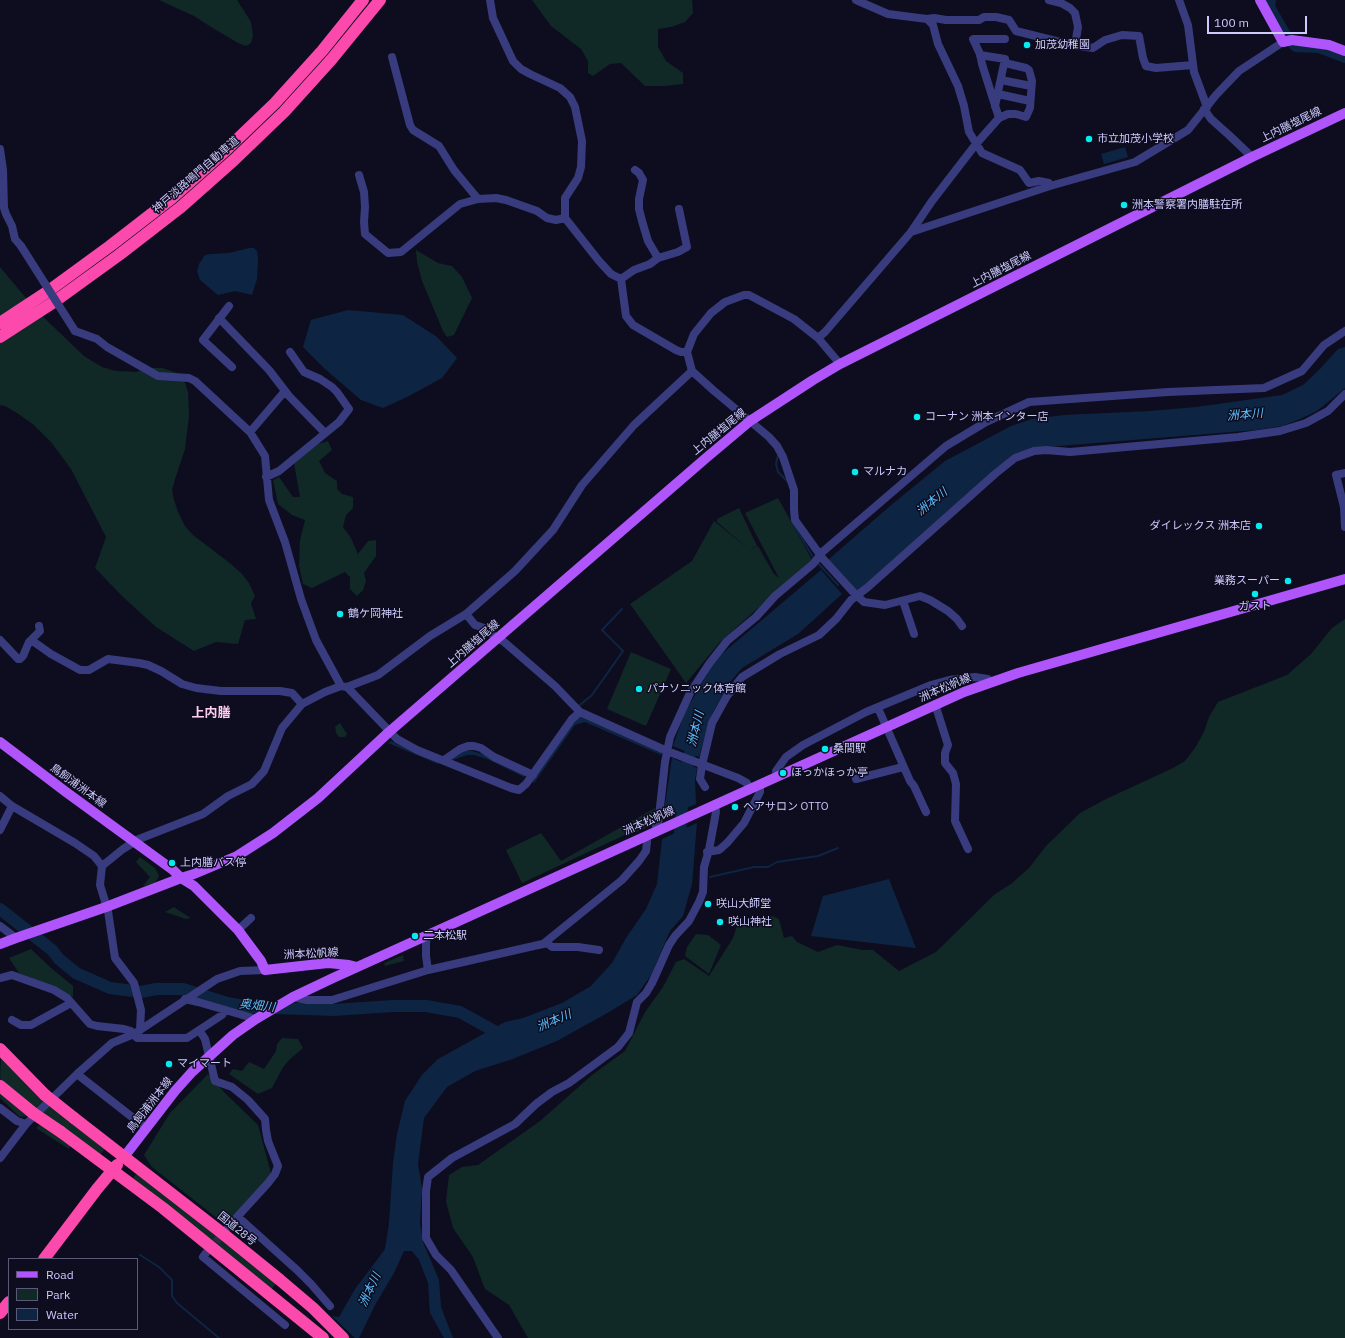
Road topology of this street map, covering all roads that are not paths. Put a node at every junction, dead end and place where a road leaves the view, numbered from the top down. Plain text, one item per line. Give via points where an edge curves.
1 (363, 0) edge
2 (380, 0) edge
3 (490, 0) edge
4 (856, 0) edge
5 (1049, 0) edge
6 (1179, 0) edge
7 (1260, 0) edge
8 (874, 4) edge
9 (927, 19) junction
10 (1005, 39) dead end
11 (1287, 41) junction
12 (1075, 46) junction
13 (1345, 51) edge
14 (980, 55) junction
15 (392, 57) dead end
16 (1005, 63) junction
17 (1193, 65) junction
18 (1001, 80) junction
19 (1031, 86) junction
20 (998, 94) junction
21 (1030, 101) junction
22 (995, 106) junction
23 (1205, 108) junction
24 (1345, 113) edge
25 (999, 118) junction
26 (976, 144) junction
27 (0, 149) edge
28 (1252, 157) junction
29 (635, 170) dead end
30 (359, 175) dead end
31 (1050, 186) junction
32 (478, 199) junction
33 (679, 209) dead end
34 (565, 218) junction
35 (911, 232) junction
36 (658, 258) junction
37 (620, 279) junction
38 (229, 306) dead end
39 (219, 318) junction
40 (0, 323) edge
41 (1345, 330) edge
42 (0, 337) edge
43 (818, 338) junction
44 (290, 352) dead end
45 (686, 352) junction
46 (840, 364) junction
47 (232, 367) dead end
48 (692, 371) junction
49 (285, 391) junction
50 (1345, 394) edge
51 (750, 421) junction
52 (250, 432) junction
53 (325, 433) junction
54 (1345, 473) edge
55 (266, 477) junction
56 (1345, 528) edge
57 (819, 559) junction
58 (1345, 579) edge
59 (856, 595) junction
60 (903, 601) junction
61 (466, 614) junction
62 (39, 626) dead end
63 (962, 626) dead end
64 (914, 634) dead end
65 (498, 639) junction
66 (0, 640) edge
67 (29, 642) junction
68 (989, 683) junction
69 (344, 687) junction
70 (302, 704) junction
71 (935, 704) junction
72 (878, 708) junction
73 (580, 712) junction
74 (886, 727) junction
75 (389, 732) junction
76 (0, 742) edge
77 (668, 751) junction
78 (444, 760) junction
79 (701, 764) junction
80 (903, 767) junction
81 (533, 775) junction
82 (778, 776) junction
83 (856, 779) dead end
84 (760, 784) junction
85 (705, 787) dead end
86 (750, 788) junction
87 (0, 796) edge
88 (12, 806) junction
89 (712, 806) junction
90 (926, 812) dead end
91 (658, 828) junction
92 (0, 830) edge
93 (646, 836) junction
94 (135, 842) junction
95 (968, 850) dead end
96 (707, 852) junction
97 (102, 866) junction
98 (181, 878) junction
99 (106, 907) junction
100 (251, 918) dead end
101 (0, 926) edge
102 (238, 930) junction
103 (428, 936) junction
104 (16, 938) junction
105 (0, 944) edge
106 (544, 944) junction
107 (599, 950) dead end
108 (357, 967) junction
109 (265, 970) junction
110 (428, 970) junction
111 (0, 978) edge
112 (293, 997) junction
113 (187, 998) junction
114 (71, 1003) junction
115 (224, 1010) junction
116 (258, 1017) junction
117 (12, 1020) dead end
118 (199, 1030) junction
119 (137, 1032) junction
120 (0, 1049) edge
121 (209, 1056) junction
122 (77, 1074) junction
123 (0, 1086) edge
124 (0, 1108) edge
125 (26, 1124) junction
126 (146, 1128) junction
127 (1, 1155) edge
128 (124, 1157) junction
129 (113, 1170) junction
130 (238, 1217) junction
131 (228, 1227) tunnel mouth
132 (206, 1253) dead end
133 (45, 1258) edge
134 (8, 1303) edge
135 (330, 1306) dead end
136 (0, 1313) edge
137 (285, 1325) dead end
138 (322, 1337) edge
139 (343, 1338) edge
140 (498, 1338) edge

1 - 40 highway, 神戸淡路鳴門自動車道 via 275,103 226,150 172,198 110,246
2 - 42 highway, 神戸淡路鳴門自動車道 via 284,112 234,160 181,207 118,255 54,302
3 - 34 street via 492,18 513,61 530,74 560,88 570,97 575,107 582,141 581,167 578,178 565,198
4 - 8 street
5 - 12 street via 1061,3 1074,13 1078,27
6 - 17 street via 1188,25
7 - 11 main road
8 - 9 street via 888,14
9 - 12 street via 979,20 984,17 996,17 1009,20 1016,31
9 - 26 street via 933,25 938,44 958,86 969,132
10 - 14 street via 973,39
11 - 13 main road via 1329,45
11 - 23 street via 1239,71
12 - 17 street via 1093,48 1105,40 1122,35 1139,36 1146,66 1156,68
14 - 16 street via 1005,59
14 - 22 street
15 - 32 street via 413,130 439,146 454,170
16 - 18 street
16 - 19 street via 1029,70
17 - 23 street
18 - 19 street
18 - 20 street
19 - 21 street
20 - 21 street
20 - 22 street
21 - 25 street via 1026,117 1008,114
22 - 25 street
23 - 28 street via 1211,119
23 - 31 street via 1188,130 1134,162
24 - 28 main road, 上内膳塩尾線
25 - 26 street
26 - 31 street via 982,153 1020,170 1029,183 1039,181 1049,183
26 - 35 street
27 - 52 street, bridge via 4,208 15,239 75,330 97,339 158,376 189,378 195,381
28 - 46 main road, 上内膳塩尾線
29 - 36 street via 643,180 639,204 642,221 648,241
30 - 32 street via 366,207 365,234 388,253 401,252 460,204
31 - 35 street
32 - 34 street via 506,200 537,211 547,218
33 - 36 street via 686,247
34 - 37 street via 599,261 611,274
35 - 43 street
36 - 37 street
37 - 45 street via 626,316 633,325 676,350
38 - 39 street
39 - 47 street via 203,340
39 - 49 street via 269,370
41 - 57 street via 1324,345 1302,371 1264,388 1030,402 986,422 946,446
43 - 45 street via 794,319 753,296 744,295 725,302 711,313 694,334
43 - 46 street
44 - 53 street via 304,372 332,387 349,409 340,422
45 - 48 street
46 - 51 main road, 上内膳塩尾線
48 - 51 street
48 - 61 street via 634,425 582,485 553,530 515,571
49 - 52 street
49 - 53 street
50 - 59 street via 1328,411 1306,423 1280,431 1070,452 1046,450 1023,455 1004,465
51 - 57 street via 769,437 783,457 794,490 795,520
51 - 65 main road, 上内膳塩尾線
52 - 55 street via 265,456
53 - 55 street via 279,471
54 - 56 street via 1336,475 1344,507
55 - 69 street via 269,500 316,640
57 - 59 street
57 - 77 street via 727,641 708,664 680,714 671,734
58 - 68 main road, 洲本松帆線
59 - 60 street via 868,604 885,605
59 - 79 street via 819,635 742,677 727,696 712,723
60 - 63 street via 920,596 930,600 948,611
60 - 64 street
61 - 65 street via 475,625 484,628
61 - 69 street via 430,636 378,675
62 - 67 street via 40,631
65 - 73 street via 555,686
65 - 75 main road, 上内膳塩尾線
66 - 67 street via 18,659 23,656
67 - 70 street via 34,642 80,670 89,670 108,659 139,663 196,688 221,691 280,691 292,693
68 - 71 main road, 洲本松帆線
68 - 72 street via 988,679 976,677 949,680
69 - 70 street via 325,692
69 - 75 street
70 - 94 street via 282,728 264,771 252,784 228,796 204,814
71 - 74 main road, 洲本松帆線
71 - 95 street via 948,745 945,763 953,773 956,784 955,822
72 - 74 street
72 - 82 street via 803,745 786,757 776,771
73 - 77 street
73 - 81 street
74 - 80 street
74 - 82 main road, 洲本松帆線
75 - 78 street via 397,739
75 - 98 main road, 上内膳塩尾線 via 318,798 273,832 237,856
76 - 94 main road, 鳥飼浦洲本線
77 - 79 street
77 - 91 street
78 - 81 street via 460,749 474,746
78 - 81 street via 515,790 523,787
79 - 85 street via 700,779
79 - 86 street via 747,783
80 - 83 street
80 - 90 street
82 - 84 main road, 洲本松帆線
84 - 86 main road, 洲本松帆線
84 - 96 street via 760,792 744,823 719,850
86 - 89 main road, 洲本松帆線
87 - 88 street
88 - 92 street
88 - 97 street via 75,843 94,856
89 - 91 main road, 洲本松帆線
89 - 96 street via 716,812
91 - 93 main road, 洲本松帆線
93 - 103 main road, 洲本松帆線
93 - 106 street via 646,851 622,880
94 - 97 street
94 - 98 main road, 鳥飼浦洲本線
96 - 140 street via 700,902 689,921 669,945 652,983 637,1002 629,1033 618,1047 569,1083 552,1092 515,1124 452,1158 428,1177 426,1238
97 - 99 street via 100,885
98 - 99 main road
98 - 102 main road via 194,886
99 - 104 main road
99 - 119 street via 115,958 134,983 141,1010
100 - 102 street
101 - 104 street
102 - 109 main road
103 - 108 main road, 洲本松帆線
103 - 110 street
104 - 105 main road
106 - 107 street via 547,943 552,948 578,947
106 - 110 street
108 - 109 main road, 洲本松帆線 via 328,963
108 - 112 main road, 鳥飼浦洲本線
109 - 113 street via 240,971 223,976
110 - 112 street via 332,1000
111 - 114 street via 12,975 54,990
112 - 116 main road, 鳥飼浦洲本線
113 - 115 street
113 - 119 street
114 - 117 street via 30,1025 21,1025
114 - 119 street via 90,1024
115 - 116 street
115 - 118 street via 222,1015
116 - 121 main road, 鳥飼浦洲本線 via 232,1035
118 - 119 street via 187,1038 137,1038
118 - 121 street via 205,1039
119 - 122 street via 112,1044
120 - 128 highway, 国道28号, bridge via 45,1095
121 - 126 main road, 鳥飼浦洲本線 via 175,1091
121 - 130 street via 215,1081 232,1087 265,1119 268,1141 278,1166 268,1183
122 - 125 street
122 - 126 street
123 - 129 highway, bridge
124 - 125 street via 17,1121
125 - 127 street
126 - 128 main road, 鳥飼浦洲本線
128 - 129 highway
128 - 139 highway, 国道28号 via 280,1280
129 - 133 highway
129 - 138 highway
130 - 131 street
130 - 135 street via 297,1270
132 - 137 street via 203,1257
134 - 136 highway

